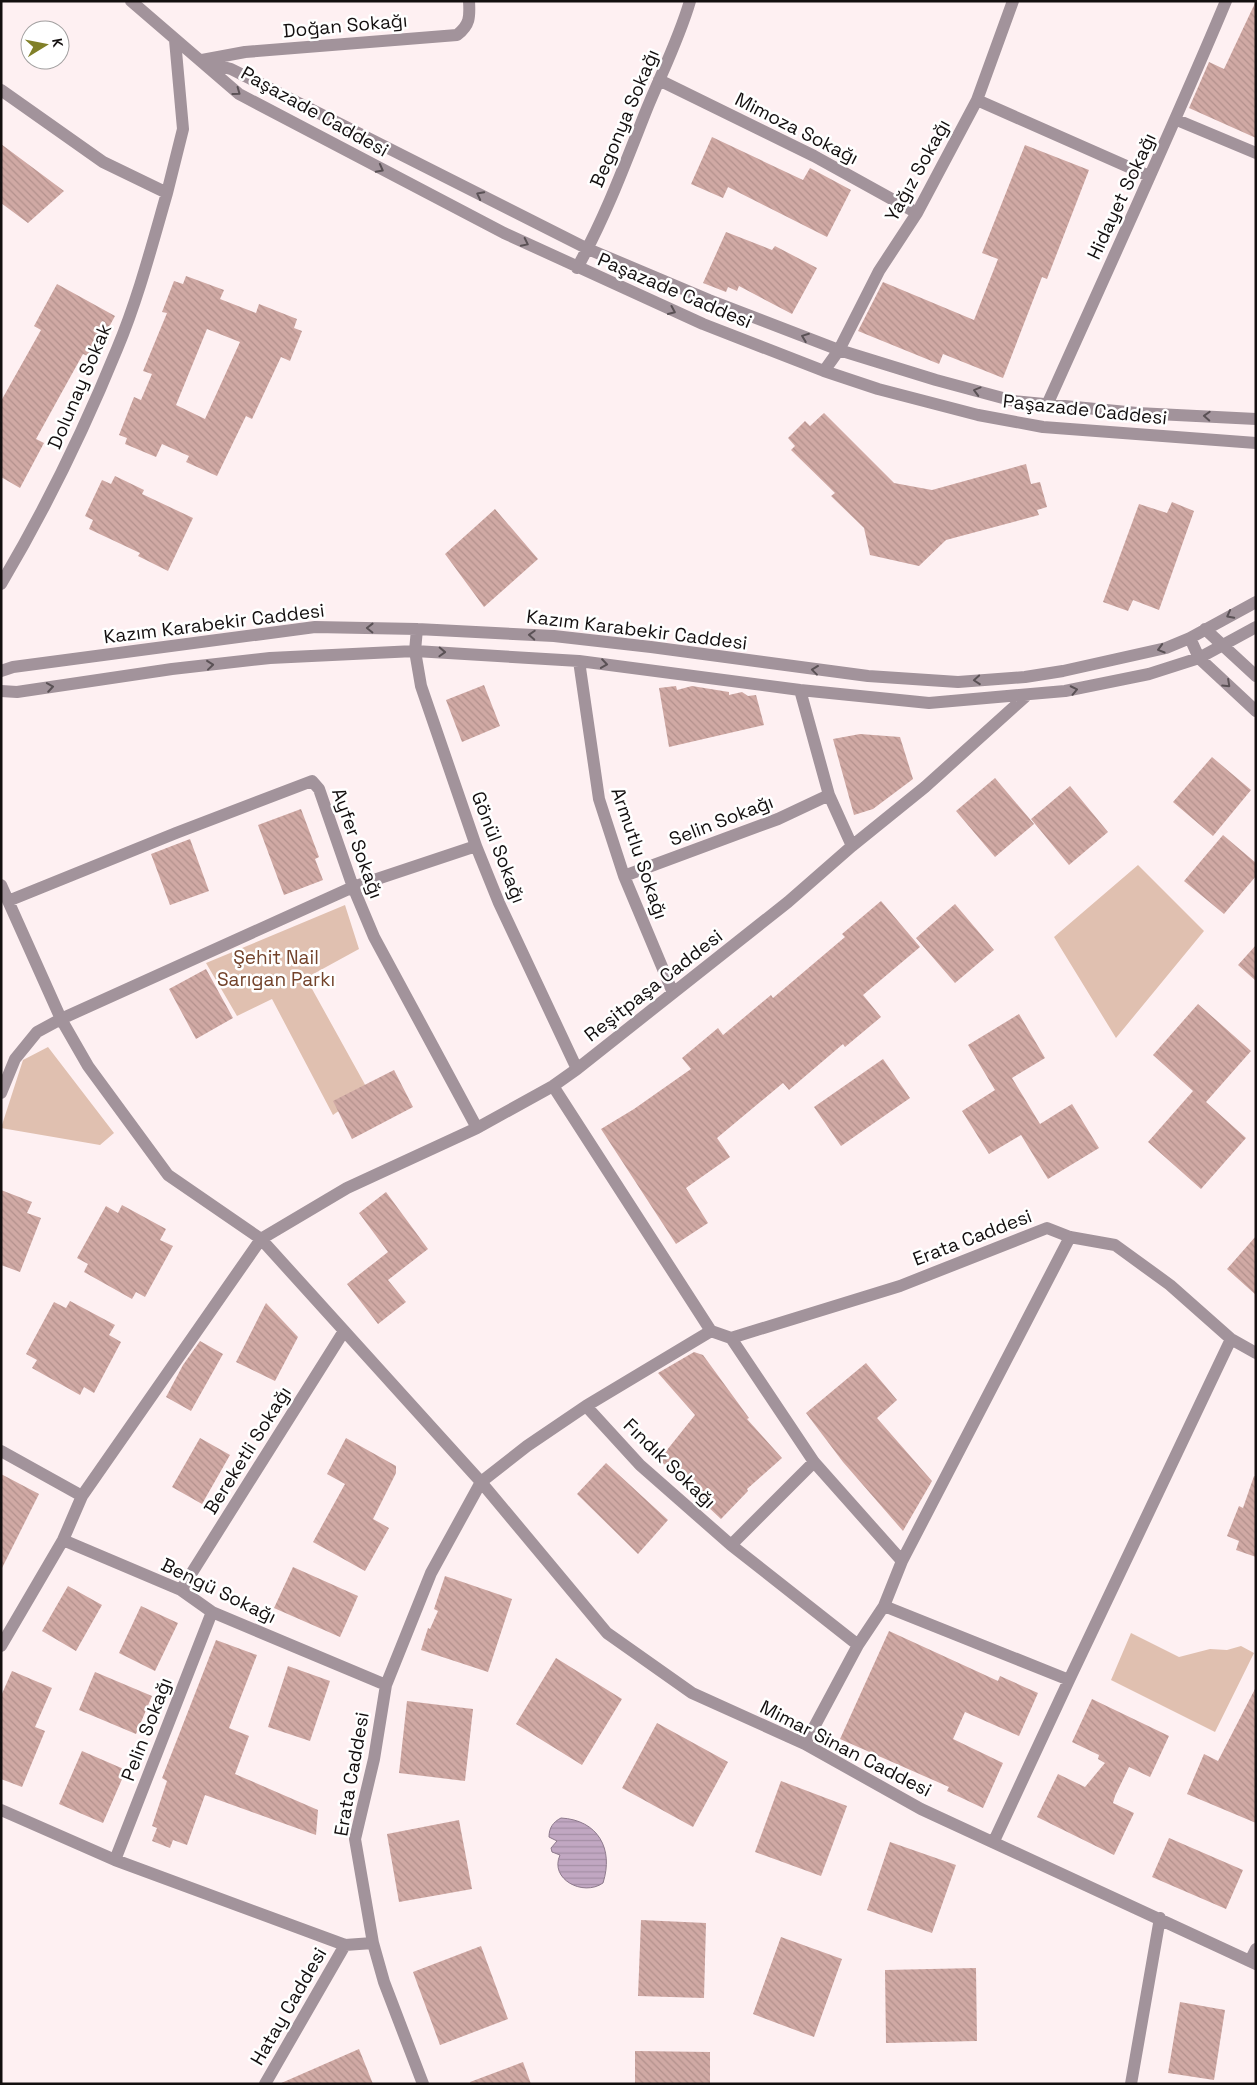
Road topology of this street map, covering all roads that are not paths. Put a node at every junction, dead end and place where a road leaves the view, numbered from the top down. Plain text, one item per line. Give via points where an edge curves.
1 (130, 1) edge
2 (469, 1) edge
3 (690, 1) edge
4 (1013, 1) edge
5 (1226, 1) edge
6 (175, 40) junction
7 (199, 61) junction
8 (659, 80) junction
9 (1, 90) edge
10 (977, 100) junction
11 (1177, 120) junction
12 (1256, 153) edge
13 (1149, 176) junction
14 (166, 193) junction
15 (917, 213) junction
16 (588, 249) junction
17 (577, 268) junction
18 (839, 350) junction
19 (824, 371) junction
20 (1047, 405) junction
21 (1256, 419) edge
22 (1256, 443) edge
23 (1, 584) edge
24 (1256, 602) edge
25 (1256, 627) edge
26 (418, 629) junction
27 (1205, 629) junction
28 (1190, 638) junction
29 (1222, 646) junction
30 (415, 651) junction
31 (1199, 658) junction
32 (580, 661) junction
33 (1, 671) edge
34 (1025, 676) junction
35 (1256, 676) edge
36 (800, 690) junction
37 (1, 691) edge
38 (1026, 696) junction
39 (1256, 710) edge
40 (829, 795) junction
41 (476, 846) junction
42 (852, 846) junction
43 (624, 876) junction
44 (1, 885) edge
45 (353, 887) junction
46 (8, 901) junction
47 (673, 994) junction
48 (61, 1020) junction
49 (577, 1069) junction
50 (553, 1086) junction
51 (1, 1094) edge
52 (477, 1128) junction
53 (1070, 1237) junction
54 (261, 1240) junction
55 (344, 1331) junction
56 (710, 1331) junction
57 (731, 1338) junction
58 (1231, 1339) junction
59 (1256, 1352) edge
60 (586, 1406) junction
61 (1, 1451) edge
62 (814, 1462) junction
63 (481, 1482) junction
64 (82, 1496) junction
65 (64, 1540) junction
66 (731, 1545) junction
67 (902, 1561) junction
68 (181, 1590) junction
69 (884, 1606) junction
70 (212, 1612) junction
71 (1, 1646) edge
72 (858, 1646) junction
73 (1070, 1680) junction
74 (386, 1685) junction
75 (805, 1744) junction
76 (1, 1810) edge
77 (994, 1841) junction
78 (115, 1860) junction
79 (1160, 1918) junction
80 (373, 1943) junction
81 (345, 1945) junction
82 (1256, 1949) edge
83 (1253, 1963) edge
84 (265, 2084) edge
85 (423, 2084) edge
86 (1131, 2084) edge

1 - 6 street
2 - 7 street, Doğan Sokağı via 470,21 457,34 245,52
3 - 8 street, Begonya Sokağı via 681,32
4 - 10 street, Yağız Sokağı
5 - 11 street, Hidayet Sokağı
6 - 7 street
6 - 14 street, Dolunay Sokak via 183,129
16 -> 7 street, Paşazade Caddesi via 230,69
7 -> 17 street, Paşazade Caddesi via 240,94 416,188
8 - 15 street, Mimoza Sokağı via 814,156
8 - 16 street, Begonya Sokağı
9 - 14 street via 103,162
10 - 13 street
10 - 15 street, Yağız Sokağı
11 - 12 street
11 - 13 street, Hidayet Sokağı
13 - 20 street, Hidayet Sokağı
14 - 23 street, Dolunay Sokak via 150,254 118,348 72,454
15 - 18 street, Yağız Sokağı via 880,271
16 - 17 street, Begonya Sokağı
18 -> 16 street, Paşazade Caddesi
17 -> 19 street, Paşazade Caddesi via 703,324
18 - 19 street, Yağız Sokağı
20 -> 18 street, Paşazade Caddesi via 1014,401
19 - 22 street, Paşazade Caddesi via 932,403 1043,427
21 -> 20 street, Paşazade Caddesi
24 -> 27 street, Kazım Karabekir Caddesi
25 - 29 street
26 - 30 street, Gönül Sokağı
26 -> 33 street, Kazım Karabekir Caddesi via 315,627
34 -> 26 street, Kazım Karabekir Caddesi via 958,682 868,676 574,638
27 - 28 street, Kazım Karabekir Caddesi
27 - 29 street
28 - 31 street
28 -> 34 street, Kazım Karabekir Caddesi via 1133,656
29 - 31 street
29 - 35 street
30 -> 32 street
37 -> 30 street via 17,692 270,658
30 - 41 street, Gönül Sokağı via 421,686
38 -> 31 street via 1065,692 1149,674
31 -> 39 street
32 -> 36 street
32 - 43 street, Armutlu Sokağı via 599,799
34 - 38 street
36 - 38 street via 929,703
36 - 40 street
38 - 42 street, Reşitpaşa Caddesi via 925,787
40 - 42 street
40 - 43 street, Selin Sokağı via 778,819
41 - 45 street
41 - 49 street, Gönül Sokağı via 499,903
42 - 47 street, Reşitpaşa Caddesi
43 - 47 street, Armutlu Sokağı
44 - 46 street
45 - 46 street, Ayfer Sokağı via 319,789 312,781
45 - 48 street
45 - 52 street, Ayfer Sokağı via 374,937
46 - 48 street
47 - 49 street, Reşitpaşa Caddesi
48 - 51 street via 37,1032 15,1059
48 - 54 street via 88,1066 168,1175
49 - 50 street, Reşitpaşa Caddesi
50 - 52 street, Reşitpaşa Caddesi
50 - 56 street
52 - 54 street, Reşitpaşa Caddesi via 347,1188
53 - 57 street, Erata Caddesi via 1047,1228 900,1286
53 - 58 street, Erata Caddesi via 1115,1245 1170,1285
53 - 67 street
54 - 55 street, Mimar Sinan Caddesi
54 - 64 street
55 - 63 street, Mimar Sinan Caddesi
55 - 68 street, Bereketli Sokağı
56 - 57 street
56 - 60 street
57 - 62 street
58 - 59 street, Erata Caddesi
58 - 73 street
60 - 63 street
60 - 66 street, Fındık Sokağı via 640,1464
61 - 64 street
62 - 66 street
62 - 67 street
63 - 74 street, Erata Caddesi via 431,1572
63 - 75 street, Mimar Sinan Caddesi via 607,1632 692,1693
64 - 65 street
65 - 68 street, Bengü Sokağı
65 - 71 street
66 - 72 street, Fındık Sokağı
67 - 69 street
68 - 70 street, Bengü Sokağı
69 - 72 street
69 - 73 street
70 - 74 street, Bengü Sokağı
70 - 78 street, Pelin Sokağı
72 - 75 street
73 - 77 street
74 - 80 street, Erata Caddesi via 374,1759 355,1839
75 - 77 street, Mimar Sinan Caddesi via 922,1809
76 - 78 street
77 - 79 street, Mimar Sinan Caddesi
78 - 81 street
79 - 83 street, Mimar Sinan Caddesi
79 - 86 street
80 - 81 street, Hatay Caddesi
80 - 85 street, Erata Caddesi via 384,1982
81 - 84 street, Hatay Caddesi
82 - 83 street

